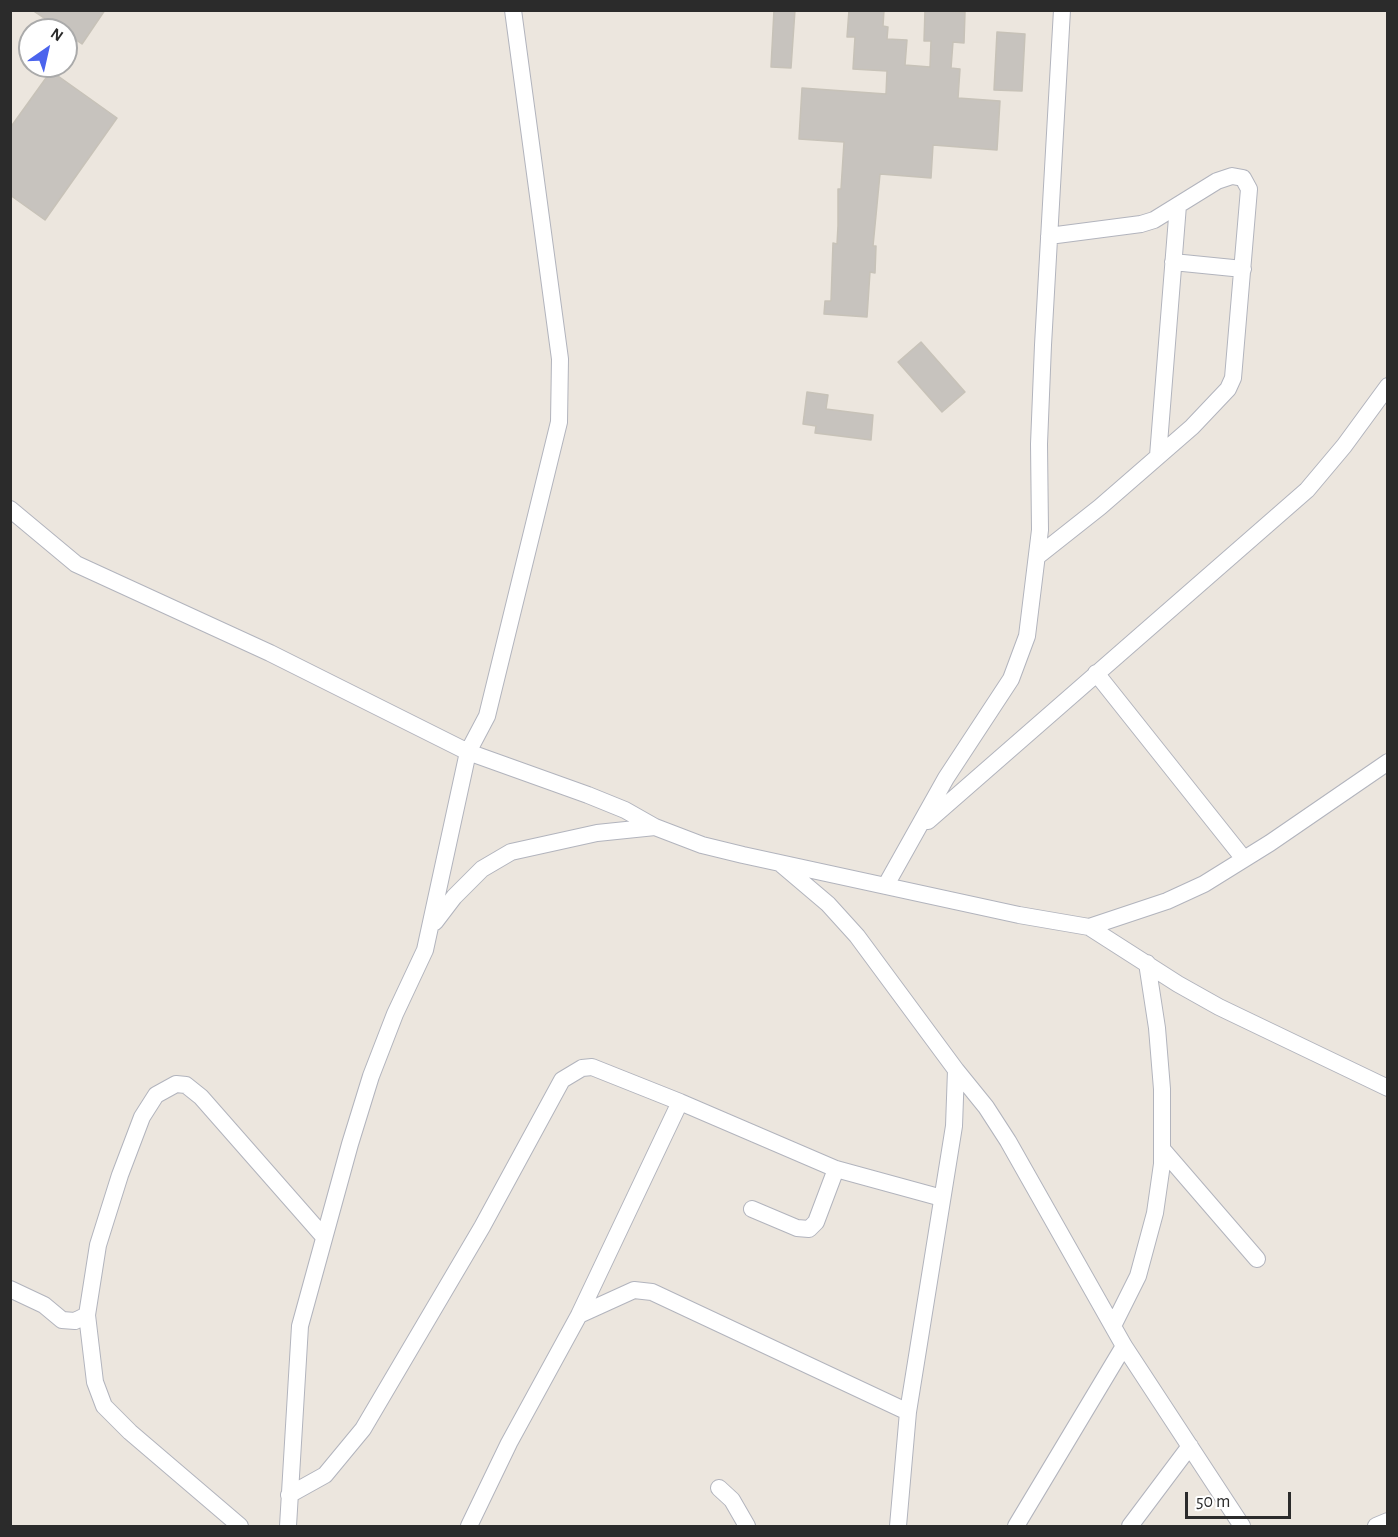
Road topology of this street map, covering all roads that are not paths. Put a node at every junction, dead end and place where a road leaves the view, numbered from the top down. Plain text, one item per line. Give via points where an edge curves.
1 (513, 10) edge
2 (1062, 10) edge
3 (1178, 205) junction
4 (1049, 236) junction
5 (1173, 262) junction
6 (1243, 268) junction
7 (1388, 386) edge
8 (1158, 456) junction
9 (10, 509) edge
10 (1038, 556) junction
11 (1096, 673) junction
12 (468, 752) junction
13 (1388, 762) edge
14 (655, 827) junction
15 (917, 830) junction
16 (1244, 859) junction
17 (782, 864) junction
18 (886, 885) junction
19 (1089, 927) junction
20 (431, 928) junction
21 (1147, 963) junction
22 (956, 1070) junction
23 (1388, 1088) edge
24 (680, 1102) junction
25 (1162, 1149) junction
26 (836, 1169) junction
27 (942, 1198) junction
28 (752, 1209) dead end
29 (324, 1238) junction
30 (1257, 1259) dead end
31 (10, 1289) edge
32 (87, 1315) junction
33 (579, 1315) junction
34 (1114, 1324) junction
35 (1124, 1346) junction
36 (908, 1412) junction
37 (1190, 1446) junction
38 (718, 1488) dead end
39 (289, 1495) junction
40 (1388, 1521) edge
41 (240, 1527) edge
42 (288, 1527) edge
43 (469, 1527) edge
44 (747, 1527) edge
45 (898, 1527) edge
46 (1016, 1527) edge
47 (1130, 1527) edge
48 (1242, 1527) edge
49 (1376, 1527) edge

1 - 12 street via 560,358 560,422 487,716
2 - 4 street
3 - 4 street via 1141,224
3 - 5 street
3 - 6 street via 1217,181 1232,176 1243,178 1250,199
4 - 10 street
5 - 6 street
5 - 8 street
6 - 8 street via 1233,378 1220,399
7 - 11 street via 1307,490
8 - 10 street
9 - 12 street via 76,564 270,653
10 - 15 street via 1027,636 1019,662
11 - 15 street
11 - 16 street
12 - 14 street via 588,795
12 - 20 street
13 - 16 street
14 - 17 street via 702,845
14 - 20 street via 597,833 511,852 482,869
15 - 18 street
16 - 19 street via 1167,901
17 - 18 street
17 - 22 street via 828,904 857,936
18 - 19 street
19 - 21 street
20 - 29 street via 371,1076
21 - 23 street via 1219,1007
21 - 25 street via 1162,1089
22 - 27 street via 954,1126
22 - 34 street via 1008,1141
24 - 26 street
24 - 33 street
24 - 39 street via 592,1067 582,1068 562,1080 482,1227 363,1429 325,1475
25 - 30 street
25 - 34 street via 1155,1213 1138,1276
26 - 27 street
26 - 28 street via 816,1222 808,1229
27 - 36 street
29 - 32 street via 201,1097 186,1085 176,1084 156,1095 138,1127 98,1245
29 - 39 street via 300,1326
31 - 32 street via 44,1305 62,1320 75,1321
32 - 41 street via 95,1382 104,1406 181,1479
33 - 36 street via 634,1290 652,1292
33 - 43 street via 509,1443
34 - 35 street
35 - 37 street
35 - 46 street
36 - 45 street
37 - 47 street
37 - 48 street
38 - 44 street via 732,1500
39 - 42 street
40 - 49 street

